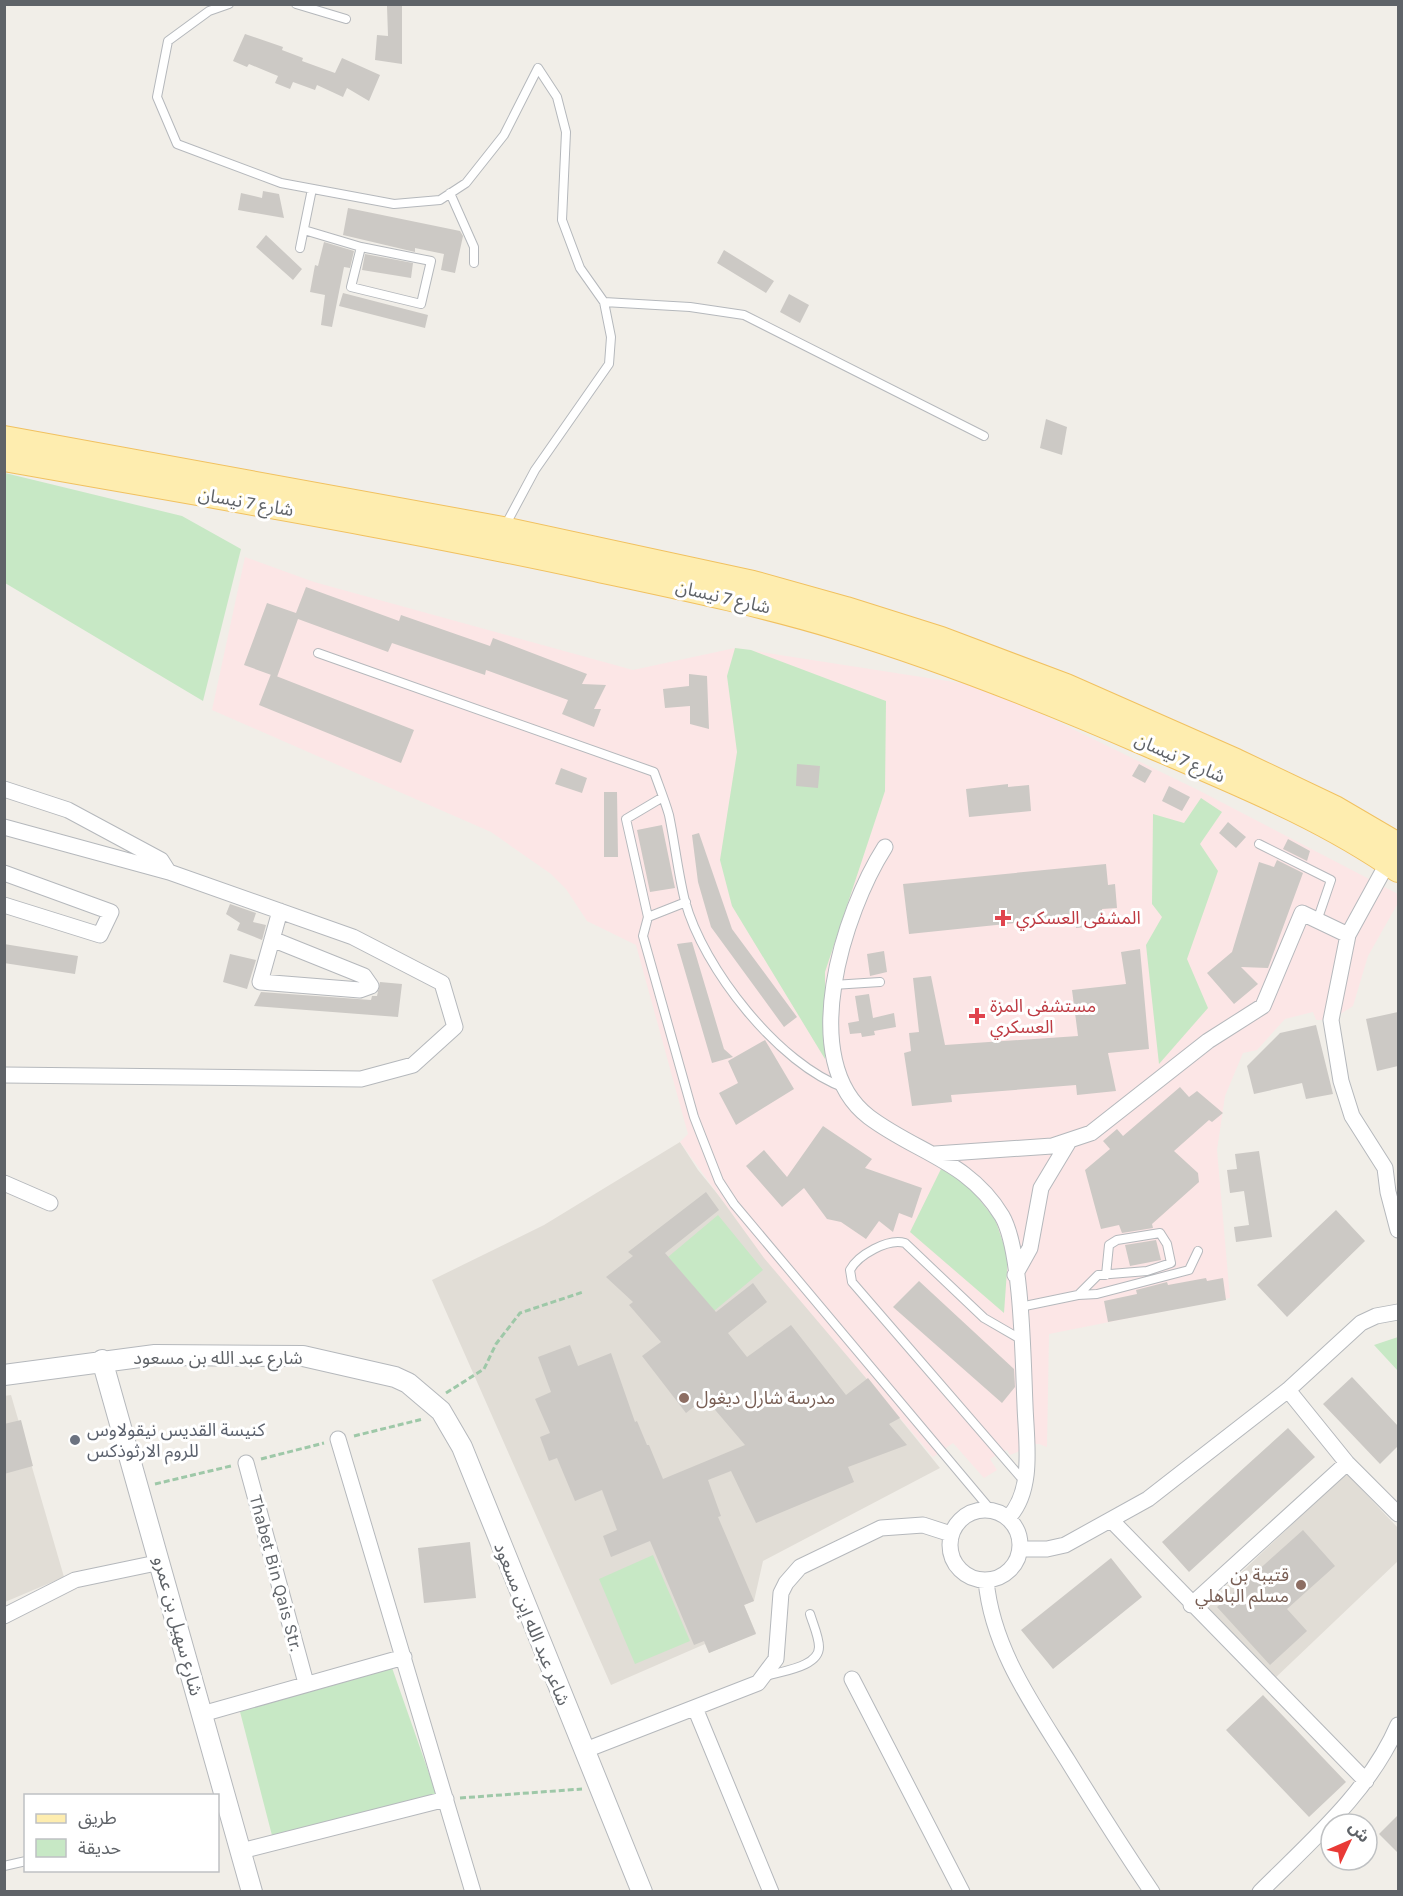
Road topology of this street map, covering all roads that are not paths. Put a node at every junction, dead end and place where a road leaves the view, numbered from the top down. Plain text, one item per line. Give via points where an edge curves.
1 (229, 4) edge
2 (296, 4) edge
3 (346, 20) dead end
4 (312, 189) junction
5 (450, 193) junction
6 (304, 230) junction
7 (361, 247) junction
8 (300, 248) dead end
9 (474, 263) dead end
10 (604, 302) junction
11 (984, 436) dead end
12 (4, 438) edge
13 (4, 459) edge
14 (498, 538) junction
15 (318, 653) dead end
16 (4, 789) edge
17 (663, 797) junction
18 (4, 827) edge
19 (1259, 844) dead end
20 (885, 847) dead end
21 (1395, 859) edge
22 (169, 872) junction
23 (4, 873) edge
24 (686, 903) junction
25 (4, 905) edge
26 (280, 911) junction
27 (648, 917) junction
28 (1317, 921) junction
29 (1348, 935) junction
30 (272, 939) junction
31 (880, 982) dead end
32 (833, 985) junction
33 (4, 1076) edge
34 (845, 1088) junction
35 (1068, 1143) junction
36 (935, 1154) junction
37 (1392, 1170) edge
38 (4, 1183) edge
39 (50, 1203) dead end
40 (1398, 1230) edge
41 (1198, 1251) dead end
42 (1015, 1275) junction
43 (1106, 1275) junction
44 (1078, 1295) junction
45 (1019, 1307) junction
46 (1398, 1312) edge
47 (1022, 1340) junction
48 (102, 1360) junction
49 (4, 1375) edge
50 (395, 1377) joint
51 (1288, 1389) junction
52 (338, 1439) road end
53 (246, 1463) road end
54 (1347, 1463) junction
55 (1025, 1482) junction
56 (990, 1509) junction
57 (1398, 1514) edge
58 (1008, 1518) junction
59 (1112, 1521) junction
60 (951, 1534) junction
61 (1020, 1549) junction
62 (161, 1563) junction
63 (986, 1580) junction
64 (1191, 1605) junction
65 (810, 1614) dead end
66 (4, 1616) edge
67 (404, 1657) junction
68 (765, 1676) junction
69 (852, 1679) dead end
70 (306, 1683) junction
71 (695, 1708) junction
72 (202, 1714) junction
73 (1398, 1725) edge
74 (583, 1751) junction
75 (1366, 1781) junction
76 (446, 1799) junction
77 (223, 1811) edge
78 (241, 1851) junction
79 (24, 1861) edge
80 (4, 1866) edge
81 (252, 1892) edge
82 (473, 1892) edge
83 (642, 1892) edge
84 (771, 1892) edge
85 (962, 1892) edge
86 (1152, 1892) edge
87 (1260, 1892) edge

1 - 4 lane via 209,11 168,41 157,97 177,144 281,183
2 - 3 lane
4 - 5 lane via 394,204 440,200
4 - 6 lane
5 - 9 lane via 474,247
5 - 10 lane via 466,183 504,135 538,68 557,97 566,132 562,220 580,268
6 - 7 lane
6 - 8 lane
7 - 7 lane via 431,261 420,304 351,287
10 - 11 lane via 744,315
10 - 14 lane via 611,337 609,364 535,470
12 - 14 main road, شارع 7 نيسان
13 - 14 main road, شارع 7 نيسان
14 - 21 main road, شارع 7 نيسان via 748,602 935,658 1058,705 1228,779
15 - 17 lane via 654,772
16 - 22 street via 68,810 161,860
17 - 24 lane
17 - 27 lane via 626,819
18 - 22 street
19 - 28 lane via 1331,880
20 - 32 street via 865,883 841,949
21 - 29 street
22 - 26 street
23 - 25 street via 111,912 100,935
24 - 27 lane
24 - 34 lane via 720,973 756,1021 799,1065
26 - 30 street
26 - 33 street via 353,937 442,983 455,1027 413,1065 361,1079
27 - 56 lane via 643,928 645,944 694,1117 725,1192
28 - 29 street
28 - 35 street via 1302,913 1263,1006 1208,1041 1101,1126
29 - 37 street via 1331,1020 1341,1081 1352,1116
30 - 30 street via 260,982 360,990 371,986 364,976
31 - 32 lane
32 - 34 street via 835,1053
34 - 36 street via 871,1118
35 - 36 street
35 - 42 street via 1041,1188 1030,1248
36 - 42 street via 967,1174 993,1202 1011,1234
37 - 40 street via 1388,1192
38 - 39 street
41 - 44 lane via 1189,1270 1097,1294
42 - 45 street
43 - 43 lane via 1147,1271 1171,1263 1167,1244 1160,1233 1118,1240 1109,1245
43 - 44 lane via 1098,1275
44 - 45 lane
45 - 47 street
46 - 51 street via 1361,1323
47 - 55 street
47 - 55 lane via 984,1318 905,1243 890,1242 857,1261 850,1270 852,1282
48 - 49 street, شارع عبد الله بن مسعود
48 - 50 street, شارع عبد الله بن مسعود via 155,1355 303,1356
48 - 62 street, شارع سهيل بن عمرو
50 - 74 street, شاعر عبد الله إبن مسعود via 449,1422 462,1447
51 - 54 street
51 - 59 street via 1180,1476
52 - 67 street
53 - 70 street, Thabet Bin Qais Str.
54 - 57 street
54 - 64 street
55 - 58 street via 1020,1503
56 - 58 street
56 - 60 street via 962,1517
58 - 61 street via 1020,1537
59 - 61 street via 1065,1545
59 - 64 street
60 - 63 street via 949,1545 956,1566 964,1574
60 - 68 street via 924,1525 881,1528 800,1567 781,1593 778,1649
61 - 63 street via 1012,1568 1004,1575
62 - 66 street via 75,1580
62 - 72 street, شارع سهيل بن عمرو
63 - 86 street via 992,1618 1004,1654
64 - 75 street
65 - 68 lane via 819,1646 816,1656 809,1663
67 - 70 street
67 - 76 street
68 - 71 street via 749,1687
69 - 85 street
70 - 72 street
71 - 74 street
71 - 84 street
72 - 77 street, شارع سهيل بن عمرو
73 - 75 street
74 - 83 street, شاعر عبد الله إبن مسعود
75 - 87 street
76 - 78 street
76 - 82 street
77 - 78 street, شارع سهيل بن عمرو
78 - 81 street, شارع سهيل بن عمرو
79 - 80 lane

